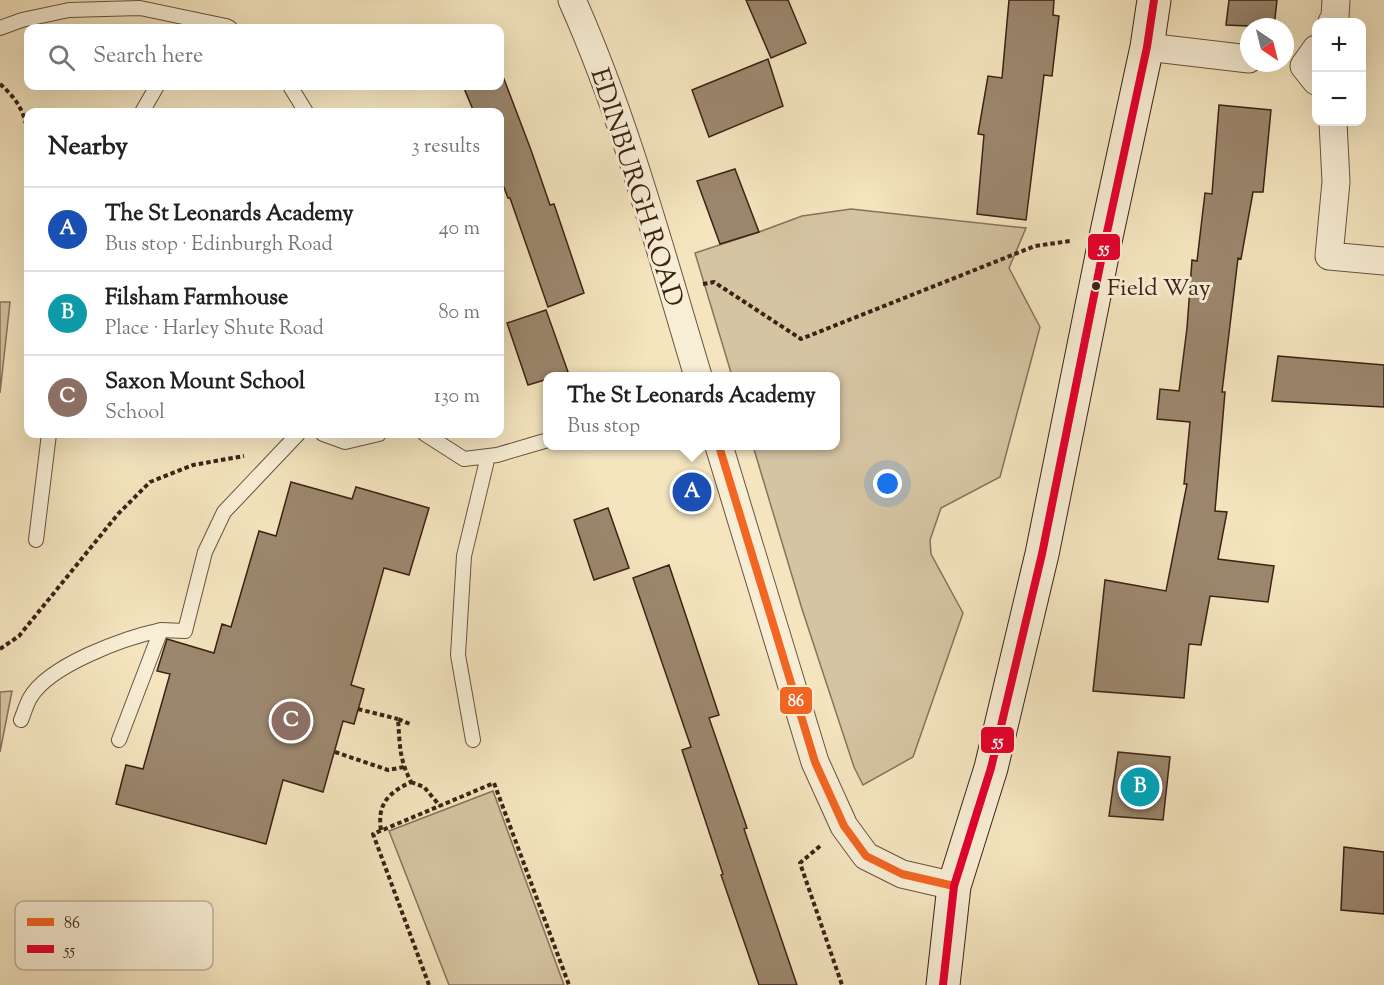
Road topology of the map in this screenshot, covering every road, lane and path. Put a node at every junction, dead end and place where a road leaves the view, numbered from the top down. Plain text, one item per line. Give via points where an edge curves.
1 (572, 0) edge
2 (1154, 0) edge
3 (1336, 0) edge
4 (1334, 18) edge
5 (186, 24) edge
6 (0, 28) edge
7 (1147, 47) junction
8 (1240, 58) edge
9 (0, 84) edge
10 (156, 90) edge
11 (292, 90) edge
12 (144, 108) edge
13 (304, 108) edge
14 (24, 114) edge
15 (1333, 126) edge
16 (1104, 246) junction
17 (1384, 261) edge
18 (672, 292) junction
19 (697, 372) edge
20 (49, 438) edge
21 (294, 438) edge
22 (334, 438) edge
23 (362, 438) edge
24 (431, 438) edge
25 (543, 441) edge
26 (282, 450) junction
27 (719, 450) edge
28 (488, 456) junction
29 (36, 540) dead end
30 (161, 630) junction
31 (0, 649) edge
32 (358, 709) dead end
33 (398, 719) junction
34 (21, 720) dead end
35 (411, 724) dead end
36 (119, 740) dead end
37 (472, 740) dead end
38 (335, 752) dead end
39 (404, 767) junction
40 (411, 782) junction
41 (440, 806) junction
42 (844, 826) junction
43 (381, 831) junction
44 (954, 886) junction
45 (429, 985) edge
46 (569, 985) edge
47 (842, 985) edge
48 (943, 985) edge

1 - 18 street, EDINBURGH ROAD via 639,177
2 - 7 main road
3 - 4 street
5 - 6 lane via 140,8 69,10
7 - 8 street
7 - 16 main road
9 - 14 path via 14,96
10 - 12 lane
11 - 13 lane
15 - 17 street via 1336,182 1329,256
16 - 18 path via 1067,241 1035,246 801,339 714,282
16 - 44 main road via 1042,554 991,768
18 - 19 street, EDINBURGH ROAD
20 - 29 lane
21 - 26 lane
22 - 23 lane via 345,442
24 - 28 lane via 464,459
25 - 28 lane
26 - 30 lane via 224,512 205,552 185,631
26 - 31 path via 193,465 150,482 118,514 19,636
27 - 42 street via 815,762
28 - 37 lane via 464,556 458,655
30 - 34 lane via 120,642 66,666 31,697
30 - 36 lane
32 - 33 path
33 - 35 path
33 - 39 path
38 - 39 path via 388,770
39 - 40 path
40 - 41 path via 424,787
40 - 43 path via 382,803
41 - 43 path
41 - 46 path via 495,783
42 - 44 street via 866,856 902,874
42 - 47 path via 800,863
43 - 45 path via 373,834
44 - 48 main road

